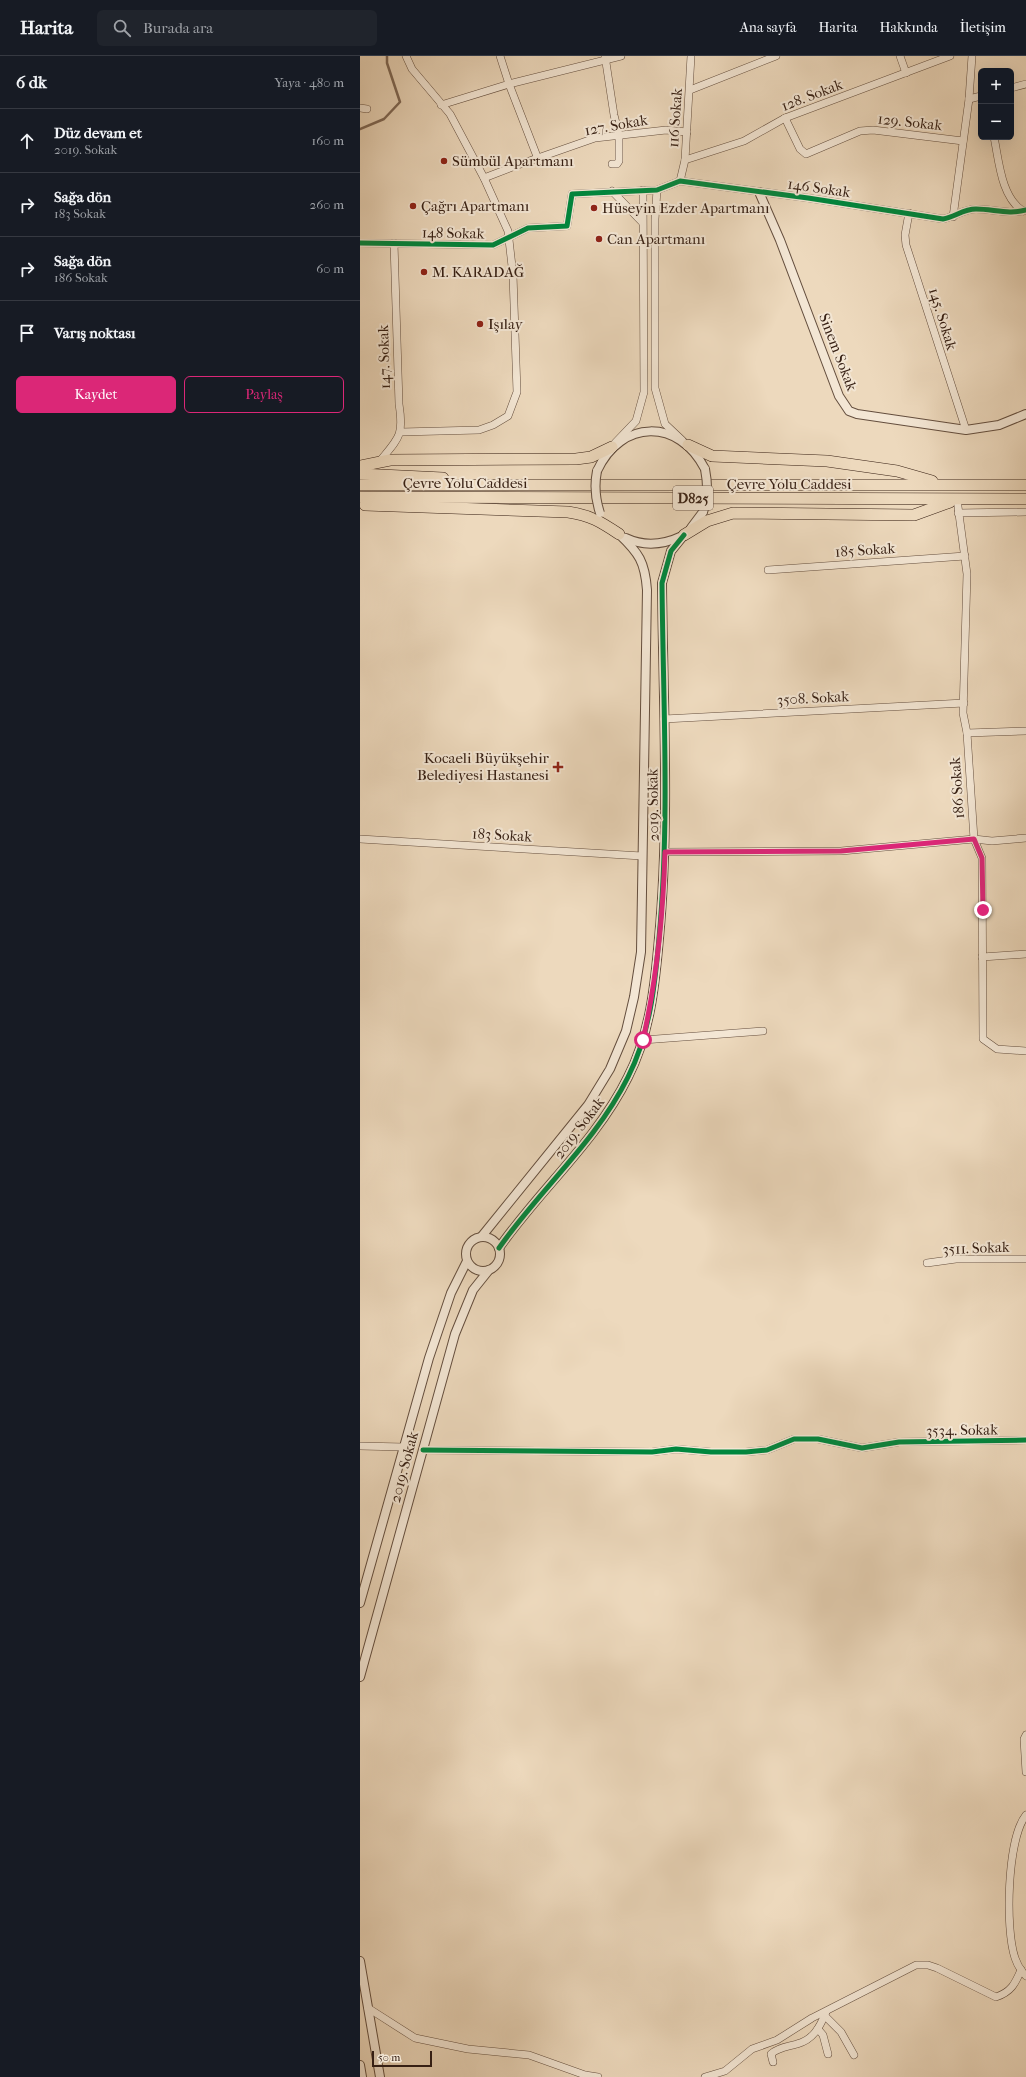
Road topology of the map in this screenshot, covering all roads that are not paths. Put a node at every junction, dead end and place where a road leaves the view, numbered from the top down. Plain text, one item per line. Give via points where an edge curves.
1 (406, 56) edge
2 (500, 56) edge
3 (621, 56) edge
4 (691, 56) edge
5 (776, 56) edge
6 (900, 56) edge
7 (950, 56) edge
8 (972, 56) edge
9 (605, 58) edge
10 (906, 73) junction
11 (509, 84) junction
12 (1026, 84) edge
13 (1014, 87) edge
14 (690, 90) junction
15 (978, 97) edge
16 (969, 99) junction
17 (441, 105) junction
18 (785, 118) junction
19 (687, 132) junction
20 (619, 135) junction
21 (995, 140) edge
22 (963, 141) junction
23 (538, 159) junction
24 (685, 160) junction
25 (612, 164) dead end
26 (484, 178) junction
27 (680, 182) junction
28 (643, 190) junction
29 (657, 190) junction
30 (612, 191) junction
31 (759, 192) junction
32 (1025, 210) edge
33 (909, 213) junction
34 (953, 217) junction
35 (642, 222) junction
36 (509, 237) junction
37 (360, 243) edge
38 (394, 243) junction
39 (1026, 414) edge
40 (966, 430) junction
41 (401, 432) junction
42 (688, 445) junction
43 (612, 447) junction
44 (379, 462) junction
45 (360, 466) edge
46 (360, 474) edge
47 (360, 485) edge
48 (583, 485) junction
49 (944, 485) junction
50 (1026, 485) edge
51 (957, 499) junction
52 (1026, 499) edge
53 (362, 503) edge
54 (1026, 512) edge
55 (958, 513) junction
56 (619, 534) junction
57 (684, 534) junction
58 (964, 556) junction
59 (768, 570) dead end
60 (964, 703) junction
61 (664, 719) junction
62 (1026, 731) edge
63 (967, 733) junction
64 (1026, 838) edge
65 (360, 839) edge
66 (974, 839) junction
67 (665, 852) junction
68 (642, 856) junction
69 (1026, 954) edge
70 (982, 957) junction
71 (763, 1031) dead end
72 (643, 1040) junction
73 (1026, 1051) edge
74 (482, 1236) junction
75 (499, 1248) junction
76 (1026, 1259) edge
77 (467, 1261) junction
78 (927, 1263) dead end
79 (489, 1270) junction
80 (1026, 1440) edge
81 (360, 1446) edge
82 (404, 1447) junction
83 (424, 1450) junction
84 (360, 1604) edge
85 (360, 1677) edge
86 (1026, 1735) edge
87 (1026, 1772) edge
88 (1025, 1815) edge
89 (360, 1961) edge
90 (1024, 1973) edge
91 (368, 2008) junction
92 (825, 2013) junction
93 (818, 2029) junction
94 (828, 2054) dead end
95 (854, 2055) dead end
96 (773, 2062) dead end
97 (360, 2065) edge
98 (725, 2074) edge
99 (362, 2077) edge
100 (380, 2077) edge
101 (598, 2077) edge
102 (704, 2077) edge

1 - 17 street via 412,69
2 - 11 street
3 - 9 street
4 - 14 street, 116 Sokak
5 - 14 street
6 - 10 street
7 - 10 street, 128. Sokak
8 - 16 street
9 - 11 street
9 - 20 street
10 - 18 street, 128. Sokak
11 - 17 street
11 - 23 street
12 - 13 street
14 - 19 street, 116 Sokak
15 - 16 street
16 - 22 street
17 - 26 street via 450,114
18 - 22 street, 129. Sokak via 800,149 806,154 860,131 873,130
18 - 24 street, 128. Sokak via 744,141
19 - 20 street, 127. Sokak via 666,130
19 - 24 street, 116 Sokak
20 - 23 street, 127. Sokak via 595,138
20 - 25 street via 619,161
21 - 32 street via 1011,201
22 - 34 street
23 - 26 street, 127. Sokak
24 - 27 street, 116 Sokak
26 - 36 street
27 - 29 street, 148 Sokak
27 - 31 street, 146 Sokak
28 - 29 street, 148 Sokak
28 - 30 street, 148 Sokak
28 - 35 street
29 - 42 street via 655,388 665,424
30 - 35 street
30 - 36 street, 148 Sokak via 572,194 567,226 528,228
31 - 33 street, 146 Sokak
31 - 40 street, Sinem Sokak via 780,240 839,396 849,410 857,414
32 - 34 street via 964,210
33 - 34 street, 146 Sokak via 943,219
33 - 40 street, 145. Sokak via 906,245
35 - 43 street via 644,392 636,421
36 - 38 street, 148 Sokak via 500,243 485,246
36 - 41 street via 513,275 517,392 512,409 502,421 479,430
37 - 38 street, 148 Sokak
38 - 41 street, 147. Sokak
39 - 40 street, Sinem Sokak via 999,425
41 - 44 street via 397,441
42 - 43 street via 674,436 642,432 626,437
42 - 49 highway via 712,456 827,462 897,471
42 - 57 street, bridge via 705,469 708,484 703,512 695,525
43 - 44 highway via 591,457 576,460
43 - 56 street, bridge via 597,471 596,499 600,513 608,525
44 - 45 highway
46 - 48 highway
47 - 48 highway, Çevre Yolu Caddesi / D825
48 - 49 highway, Çevre Yolu Caddesi / D825
49 - 50 highway, Çevre Yolu Caddesi / D825
51 - 52 highway, Çevre Yolu Caddesi / D825
51 - 53 highway, Çevre Yolu Caddesi / D825 via 502,498
51 - 55 street, 186 Sokak
51 - 57 highway via 914,515 733,513 707,521
53 - 56 highway via 568,512 584,514 598,520
54 - 55 street
55 - 58 street, 186 Sokak
56 - 57 street via 634,542 651,545 668,542
56 - 68 street, 2019. Sokak via 637,551 647,590
57 - 61 street, 2019. Sokak via 671,551 662,583
58 - 59 street, 185 Sokak
58 - 60 street, 186 Sokak via 967,574
60 - 61 street, 3508. Sokak
60 - 63 street, 186 Sokak
61 - 67 street, 2019. Sokak
62 - 63 street
63 - 66 street, 186 Sokak
64 - 66 street via 992,841
65 - 68 street, 183 Sokak
66 - 67 street via 841,851
66 - 70 street, 186 Sokak via 982,858
67 - 72 street, 2019. Sokak via 654,985
68 - 74 street, 2019. Sokak via 641,952 626,1031 610,1069 588,1105
69 - 70 street
70 - 73 street, 186 Sokak via 983,1039 997,1049
71 - 72 street
72 - 75 street, 2019. Sokak via 628,1078 598,1127
74 - 75 street via 493,1240
74 - 77 street, 2019. Sokak via 468,1245
75 - 79 street, 2019. Sokak via 497,1264
76 - 78 street, 3511. Sokak via 956,1259
77 - 79 street via 479,1271
77 - 82 street, 2019. Sokak via 451,1293
79 - 83 street, 2019. Sokak via 473,1290 455,1334
80 - 83 street, 3534. Sokak via 899,1442 862,1448 818,1439 794,1439 766,1450 746,1452 676,1449 652,1452
81 - 82 street
82 - 84 street, 2019. Sokak
83 - 85 street, 2019. Sokak
86 - 87 street
88 - 90 street via 1015,1842 1008,1902 1015,1957
89 - 91 street
90 - 92 street via 1006,1994 996,1997 937,1968 928,1965 916,1966
91 - 100 street
91 - 101 street via 415,2038 468,2049 529,2055 585,2075
92 - 93 street
92 - 95 street via 841,2032
92 - 98 street via 812,2018 778,2040 752,2049
93 - 94 street via 823,2034
93 - 96 street via 809,2040 777,2049 771,2054
97 - 99 street
98 - 102 street

